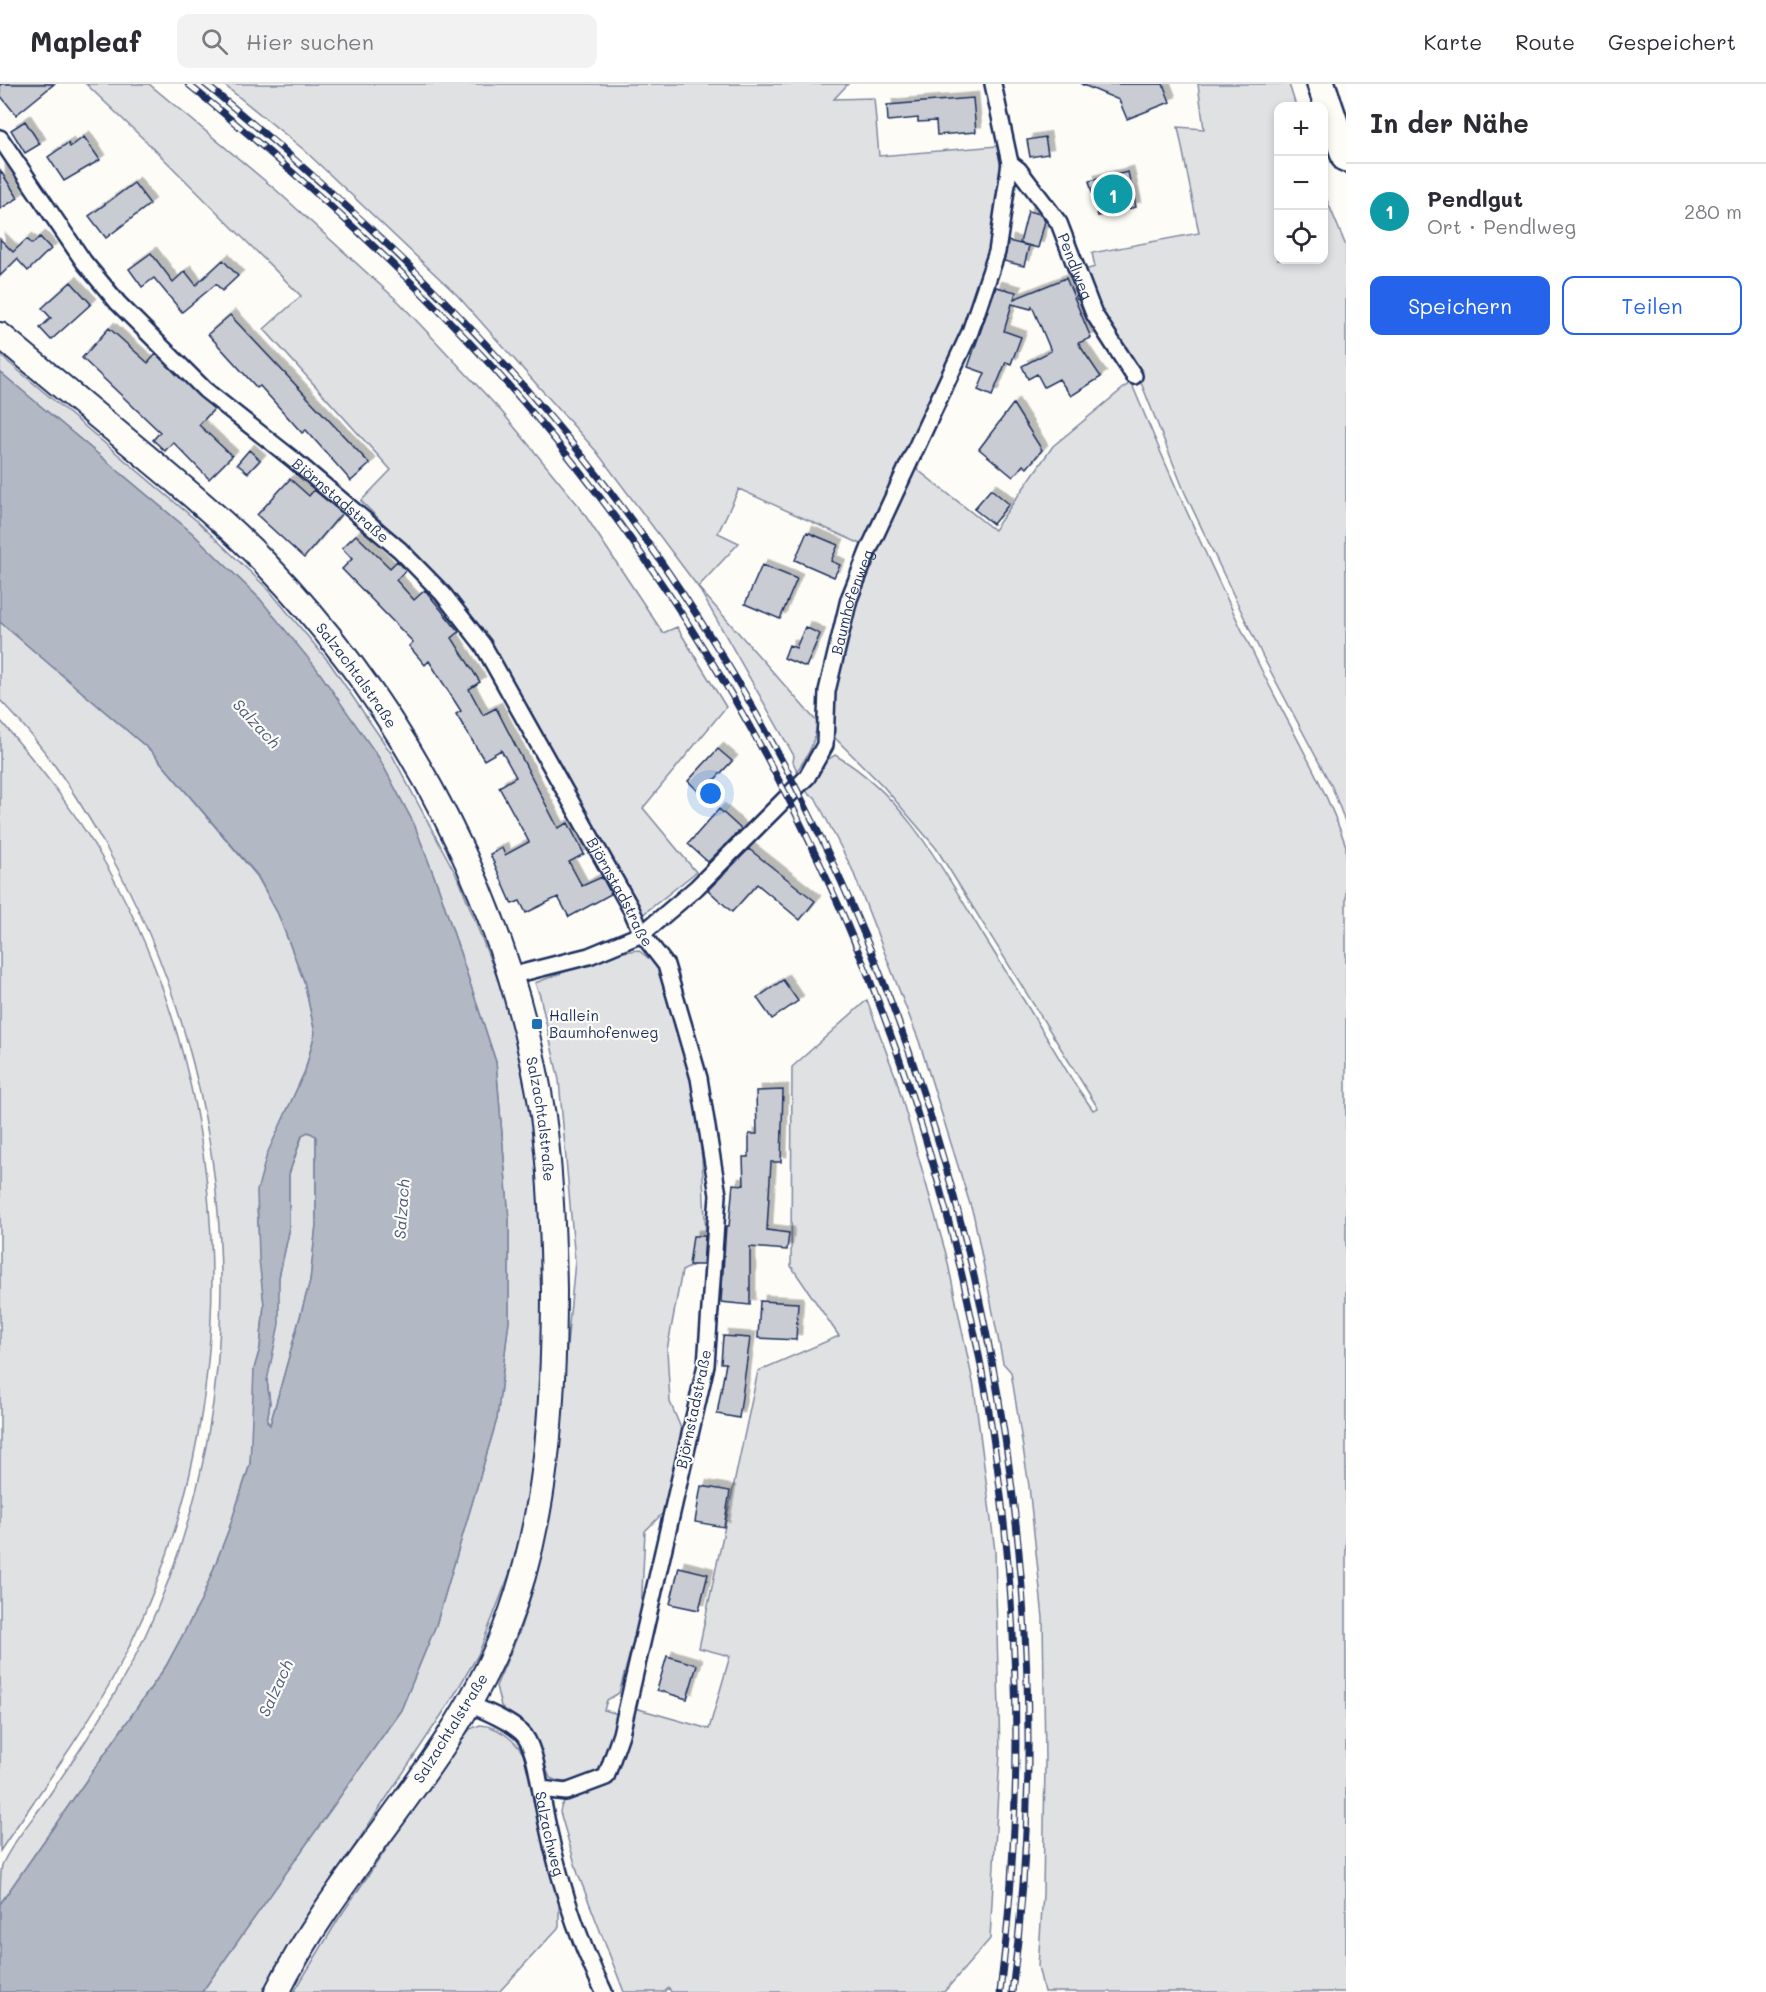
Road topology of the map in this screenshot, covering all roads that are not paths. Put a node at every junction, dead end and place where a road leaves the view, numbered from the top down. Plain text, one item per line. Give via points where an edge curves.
1 (993, 84) edge
2 (1321, 84) edge
3 (0, 138) edge
4 (1346, 158) edge
5 (1010, 163) junction
6 (0, 335) edge
7 (1134, 376) dead end
8 (642, 934) junction
9 (510, 976) junction
10 (469, 1704) junction
11 (541, 1789) junction
12 (277, 1992) edge
13 (604, 1992) edge

1 - 5 street, Baumhofenweg
2 - 4 highway
3 - 8 street, Björnstadstraße via 84,262 118,303 205,390 400,550 443,594 483,645
5 - 7 street, Pendlweg via 1059,223 1094,314
5 - 8 street, Baumhofenweg via 997,252 970,332 849,599 826,691 825,745 807,777 696,888
6 - 9 main road, Salzachtalstraße via 209,509 264,562 363,680 408,747 445,815 480,893
8 - 9 street, Baumhofenweg via 589,956
8 - 11 street, Björnstadstraße via 666,965 699,1078 718,1194 706,1365 621,1734 606,1777 566,1792
9 - 10 main road, Salzachtalstraße via 543,1115 553,1210 551,1401 542,1486 521,1585 503,1635
10 - 11 street, Salzachweg via 523,1733 536,1762
10 - 12 main road, Salzachtalstraße via 329,1905
11 - 13 street, Salzachweg via 563,1884

